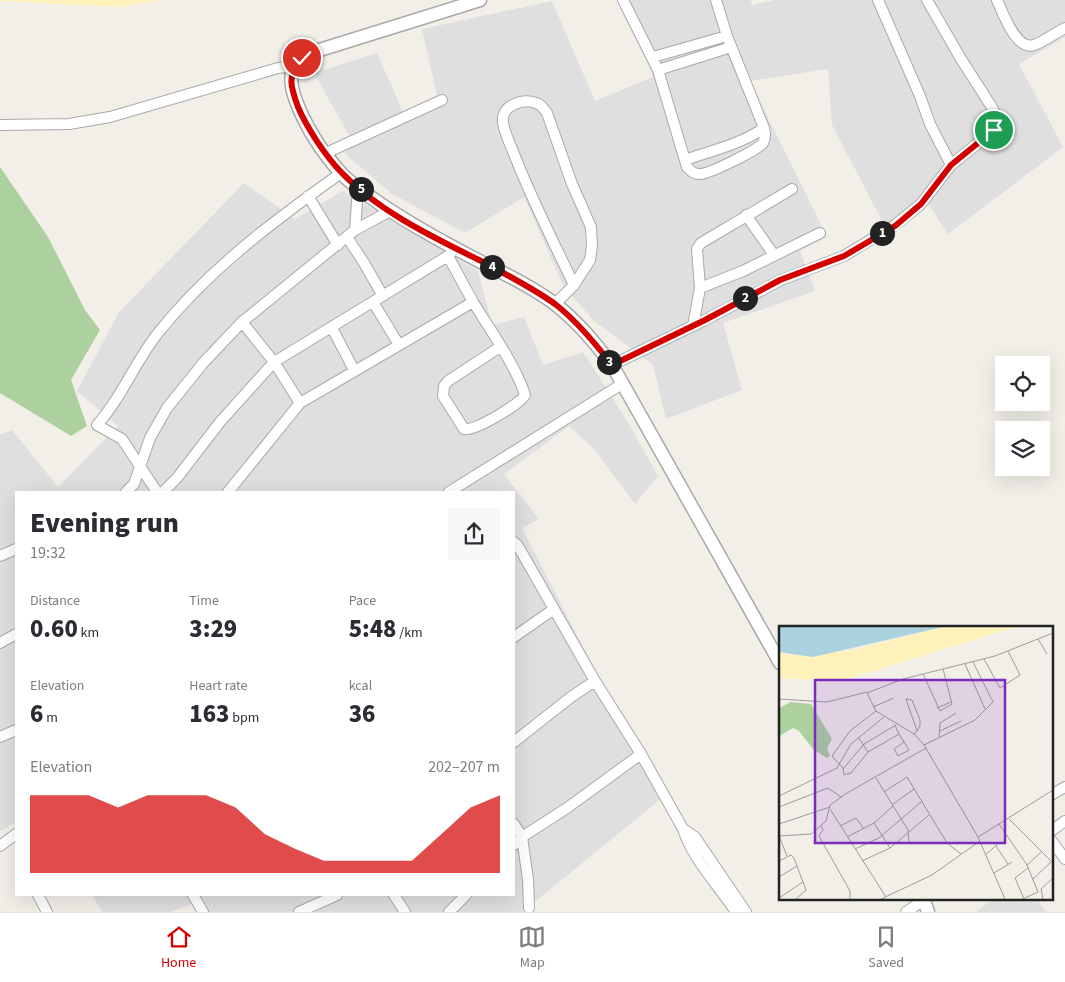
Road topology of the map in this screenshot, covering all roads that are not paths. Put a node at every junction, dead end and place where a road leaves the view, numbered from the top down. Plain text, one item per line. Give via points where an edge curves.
1 (480, 0) edge
2 (623, 0) edge
3 (716, 0) edge
4 (878, 0) edge
5 (927, 0) edge
6 (997, 0) edge
7 (1065, 28) edge
8 (727, 36) junction
9 (731, 47) junction
10 (653, 57) junction
11 (294, 66) junction
12 (658, 70) junction
13 (442, 100) dead end
14 (0, 125) edge
15 (764, 128) junction
16 (326, 153) junction
17 (684, 160) junction
18 (951, 165) junction
19 (341, 173) junction
20 (358, 188) junction
21 (792, 189) dead end
22 (308, 196) junction
23 (390, 210) junction
24 (746, 215) junction
25 (820, 233) dead end
26 (351, 234) junction
27 (338, 245) junction
28 (452, 252) junction
29 (774, 255) junction
30 (574, 285) junction
31 (700, 288) junction
32 (383, 296) junction
33 (373, 302) junction
34 (473, 302) junction
35 (556, 304) junction
36 (242, 322) junction
37 (693, 326) junction
38 (332, 328) junction
39 (399, 345) junction
40 (500, 347) junction
41 (274, 362) junction
42 (612, 365) junction
43 (354, 370) junction
44 (622, 384) junction
45 (300, 403) junction
46 (141, 468) junction
47 (127, 491) edge
48 (156, 491) edge
49 (164, 491) edge
50 (229, 491) edge
51 (451, 491) edge
52 (515, 543) edge
53 (15, 548) edge
54 (0, 556) edge
55 (554, 609) junction
56 (15, 635) edge
57 (515, 636) edge
58 (0, 643) edge
59 (779, 662) edge
60 (595, 681) junction
61 (15, 730) edge
62 (0, 737) edge
63 (515, 741) edge
64 (641, 754) junction
65 (1065, 787) edge
66 (1052, 794) edge
67 (1065, 821) edge
68 (515, 826) edge
69 (683, 829) junction
70 (1052, 830) edge
71 (15, 835) edge
72 (522, 837) junction
73 (1052, 841) edge
74 (515, 844) edge
75 (0, 846) edge
76 (1065, 860) edge
77 (39, 896) edge
78 (194, 896) edge
79 (335, 896) edge
80 (395, 896) edge
81 (465, 896) edge
82 (925, 904) edge
83 (529, 908) dead end
84 (47, 912) edge
85 (203, 912) edge
86 (299, 912) edge
87 (405, 912) edge
88 (449, 912) edge
89 (736, 912) edge
90 (746, 912) edge
91 (906, 912) edge

1 - 11 street via 313,52
2 - 10 street
3 - 8 street
4 - 18 street via 930,124
5 - 18 street via 997,120 994,130
6 - 7 street via 1021,44 1034,44
8 - 9 street
8 - 10 street
9 - 12 street
9 - 15 street
10 - 12 street
11 - 14 street via 88,122
11 - 16 street via 292,83 295,98
12 - 17 street
13 - 16 street
15 - 17 street via 732,144
15 - 17 street via 766,136 760,146 722,166 701,174 692,173
16 - 19 street
18 - 37 street via 921,204 895,226 844,256 780,280
19 - 20 street
19 - 22 street
20 - 23 street
20 - 26 street
21 - 24 street
22 - 27 street
22 - 46 street via 198,287 158,332 108,414 97,425 122,439
23 - 26 street
23 - 28 street
24 - 29 street
24 - 31 street via 715,233 697,249
25 - 29 street
26 - 27 street
26 - 32 street
27 - 36 street
28 - 32 street
28 - 34 street
28 - 35 street via 501,272
29 - 31 street
30 - 30 street via 590,260 591,227 547,113 535,102 510,106 503,116 506,131
30 - 35 street
31 - 37 street
32 - 33 street
33 - 38 street
33 - 39 street
34 - 39 street
34 - 40 street
35 - 42 street via 589,336
36 - 41 street
36 - 46 street via 167,408 150,438
37 - 42 street
38 - 41 street
38 - 43 street
39 - 43 street
40 - 40 street via 444,386 443,396 464,429 473,429 525,396
41 - 45 street
41 - 49 street
42 - 44 street
43 - 45 street
44 - 51 street
44 - 59 street
45 - 50 street
46 - 47 street
46 - 48 street
52 - 55 street
53 - 54 street
55 - 57 street
55 - 60 street
56 - 58 street
60 - 63 street
60 - 64 street
61 - 62 street
64 - 69 street
64 - 72 street
65 - 66 street
67 - 70 street
68 - 72 street
69 - 89 street via 694,852
69 - 90 street via 695,837
71 - 75 street
72 - 74 street
72 - 83 street
73 - 76 street
77 - 84 street
78 - 85 street
79 - 86 street
80 - 87 street
81 - 88 street
82 - 91 street

